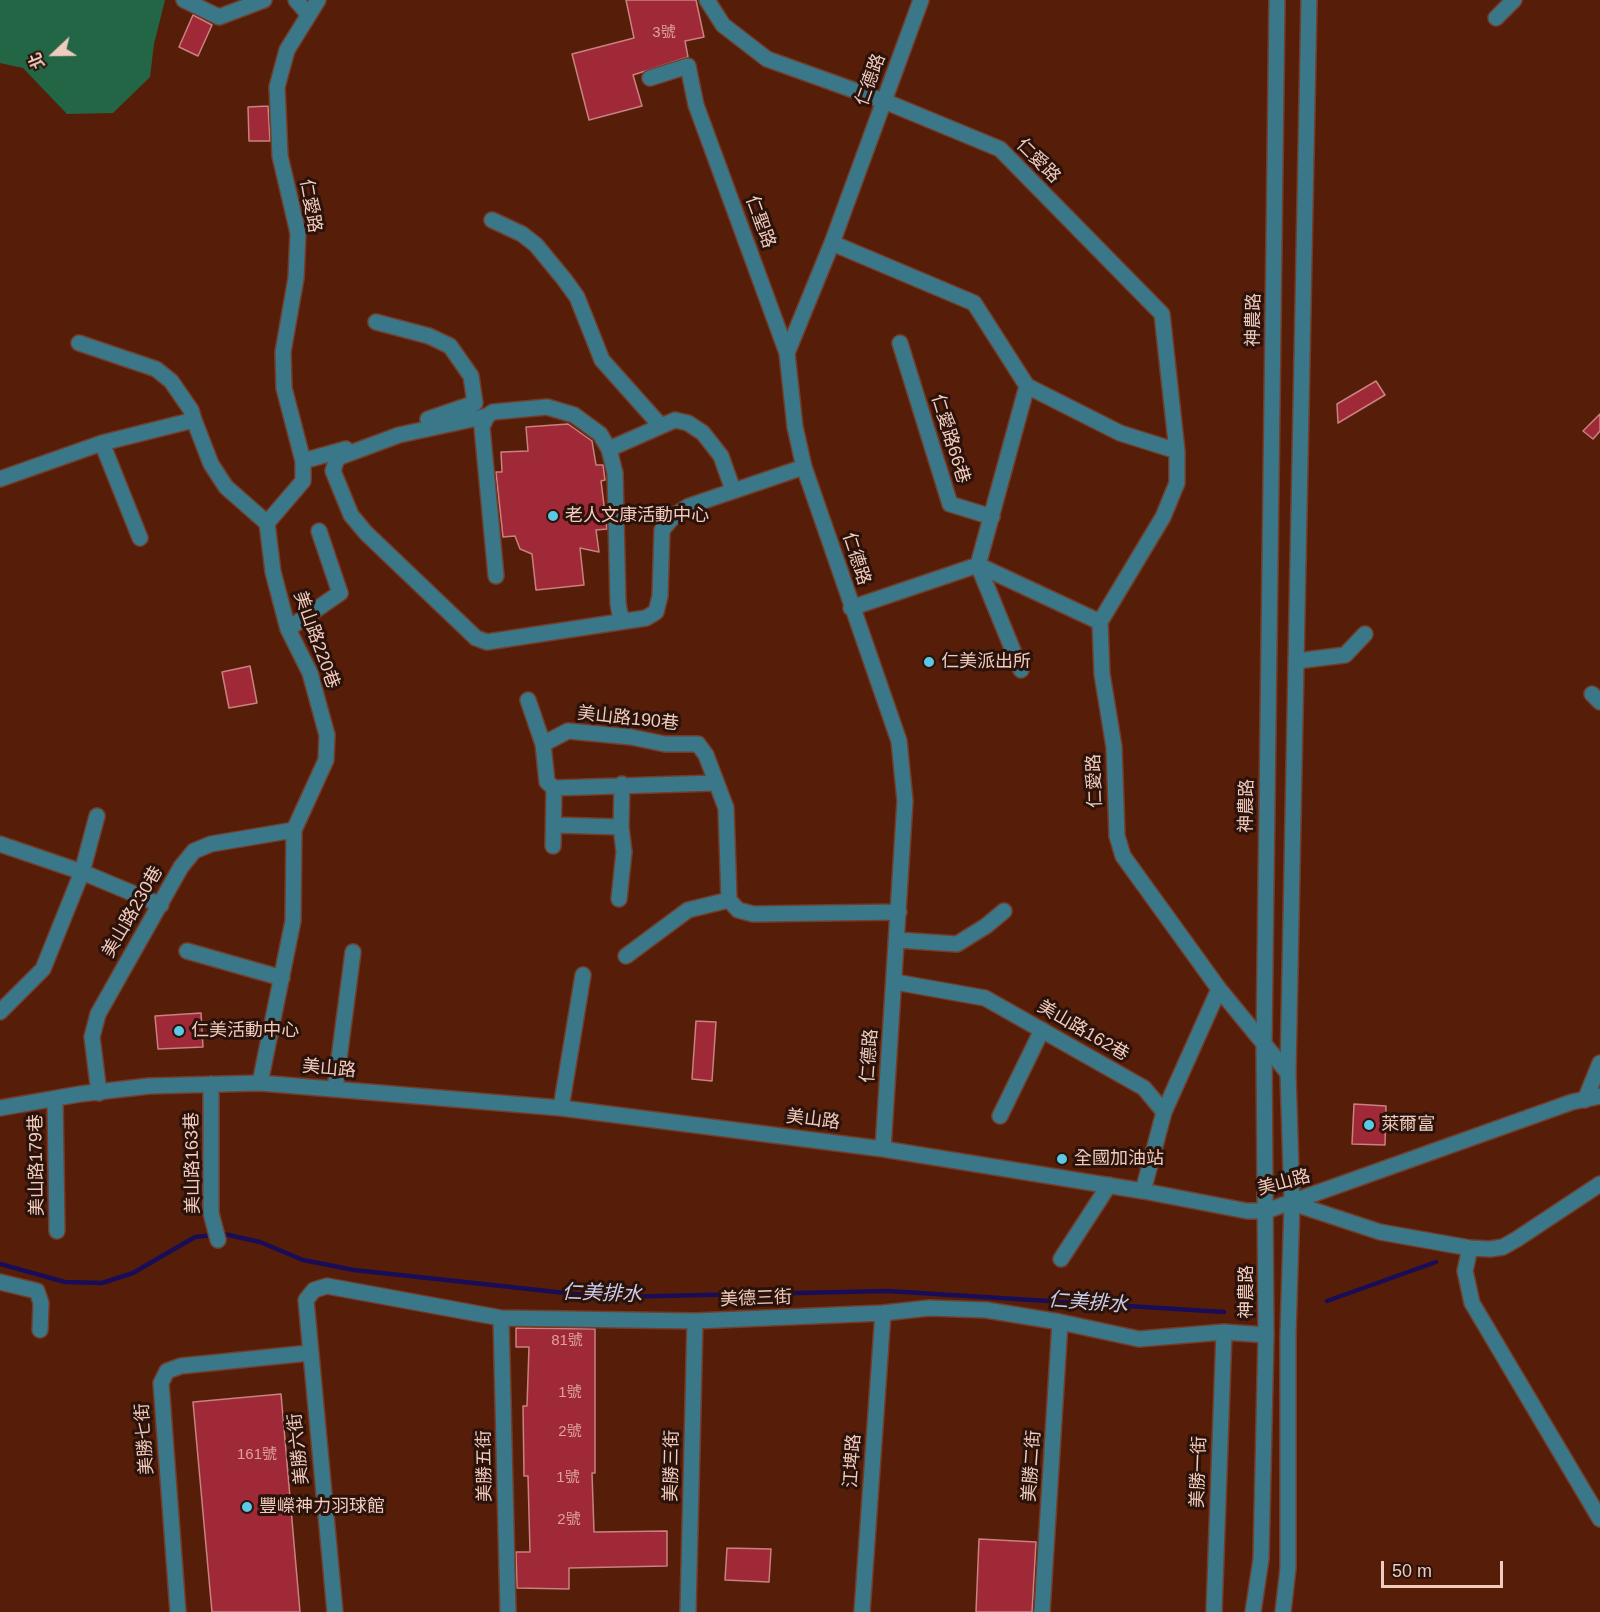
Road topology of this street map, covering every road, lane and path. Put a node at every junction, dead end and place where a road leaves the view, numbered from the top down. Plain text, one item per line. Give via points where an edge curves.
1 (184, 0) edge
2 (264, 0) edge
3 (297, 0) edge
4 (318, 0) edge
5 (707, 0) edge
6 (921, 0) edge
7 (1277, 0) edge
8 (1309, 0) edge
9 (1514, 0) edge
10 (308, 14) junction
11 (1496, 18) dead end
12 (650, 78) dead end
13 (884, 101) junction
14 (492, 220) dead end
15 (832, 243) junction
16 (376, 322) dead end
17 (79, 343) dead end
18 (900, 343) dead end
19 (787, 353) junction
20 (1027, 386) junction
21 (487, 416) junction
22 (194, 420) junction
23 (660, 425) junction
24 (102, 443) junction
25 (609, 449) junction
26 (1177, 451) junction
27 (303, 461) junction
28 (804, 467) junction
29 (0, 479) edge
30 (733, 490) junction
31 (992, 517) junction
32 (267, 523) junction
33 (319, 531) dead end
34 (140, 538) dead end
35 (978, 565) junction
36 (496, 576) dead end
37 (851, 608) junction
38 (626, 621) junction
39 (1100, 622) junction
40 (288, 629) junction
41 (1365, 634) dead end
42 (1296, 662) junction
43 (1021, 670) dead end
44 (528, 700) dead end
45 (543, 744) junction
46 (715, 783) junction
47 (622, 784) junction
48 (554, 788) junction
49 (97, 816) dead end
50 (554, 825) junction
51 (621, 827) junction
52 (294, 830) junction
53 (0, 844) edge
54 (553, 846) dead end
55 (82, 872) junction
56 (619, 899) dead end
57 (729, 900) junction
58 (161, 905) junction
59 (1004, 911) dead end
60 (899, 912) junction
61 (897, 940) junction
62 (187, 951) dead end
63 (353, 952) dead end
64 (626, 956) dead end
65 (583, 975) dead end
66 (282, 978) junction
67 (895, 982) junction
68 (1219, 989) junction
69 (0, 1012) edge
70 (1042, 1029) junction
71 (1264, 1046) junction
72 (1600, 1063) edge
73 (1288, 1073) junction
74 (260, 1083) junction
75 (211, 1084) junction
76 (335, 1089) junction
77 (99, 1093) junction
78 (1600, 1096) edge
79 (55, 1099) junction
80 (1585, 1100) junction
81 (0, 1108) edge
82 (561, 1108) junction
83 (1164, 1112) junction
84 (1000, 1116) dead end
85 (883, 1149) junction
86 (1600, 1184) edge
87 (1109, 1185) junction
88 (1143, 1191) junction
89 (1292, 1203) junction
90 (1266, 1211) junction
91 (57, 1231) dead end
92 (216, 1234) dead end
93 (1470, 1248) junction
94 (1062, 1259) dead end
95 (0, 1282) edge
96 (883, 1313) junction
97 (501, 1318) junction
98 (694, 1321) junction
99 (1060, 1322) junction
100 (40, 1330) dead end
101 (1224, 1332) junction
102 (1266, 1335) junction
103 (309, 1353) junction
104 (1600, 1519) edge
105 (178, 1612) edge
106 (335, 1612) edge
107 (508, 1612) edge
108 (688, 1612) edge
109 (862, 1612) edge
110 (1042, 1612) edge
111 (1214, 1612) edge
112 (1253, 1612) edge
113 (1282, 1612) edge

1 - 2 street via 219,17
3 - 10 street
4 - 10 street, 仁愛路
5 - 13 street, 仁愛路 via 723,25 767,59
6 - 13 street, 仁德路
7 - 71 street, 神農路
8 - 42 street
9 - 11 street
10 - 27 street, 仁愛路 via 287,50 277,87 280,156 298,233 296,278 283,352 284,388
12 - 19 street, 仁聖路 via 688,66 696,105
13 - 15 street, 仁德路
13 - 26 street, 仁愛路 via 1000,149 1162,314
14 - 23 street via 529,239 557,271 577,297 602,360
15 - 19 street, 仁德路
15 - 20 street via 974,303
16 - 27 street via 429,336 450,346 471,376 475,403
17 - 22 street via 156,369 171,381
18 - 31 street, 仁愛路66巷 via 950,504
19 - 28 street, 仁德路 via 792,410
20 - 26 street via 1120,433
20 - 31 street
21 - 25 street via 493,412 547,407 574,415 600,434
21 - 36 street via 482,427
21 - 38 street via 399,435 337,458 333,471 351,515 476,638 487,642
22 - 24 street
22 - 32 street via 211,464 226,487
23 - 25 street
23 - 30 street via 675,420 703,433 721,456
24 - 29 street
24 - 34 street
25 - 38 street via 618,495 618,603 620,615
26 - 39 street, 仁愛路 via 1177,483 1163,517
27 - 32 street via 303,481
28 - 30 street
28 - 37 street, 仁德路
30 - 38 street via 688,506 662,530 656,612
31 - 35 street
32 - 40 street, 美山路220巷 via 273,572
33 - 40 street via 340,593
35 - 37 street
35 - 39 street
35 - 43 street
37 - 60 street, 仁德路 via 899,741 904,801
39 - 68 street, 仁愛路 via 1102,674 1114,747 1117,836 1124,856
40 - 52 street, 美山路220巷 via 310,673 327,735 326,760
41 - 42 street via 1345,655
42 - 73 street
44 - 45 street
45 - 46 street, 美山路190巷 via 568,731 665,744 698,744
45 - 48 street via 547,782
46 - 47 street
46 - 57 street, 美山路190巷 via 726,808
47 - 48 street
47 - 51 street
48 - 50 street
49 - 55 street
50 - 51 street
50 - 54 street
51 - 56 street via 624,852
52 - 58 street, 美山路230巷 via 211,844 194,851
52 - 66 street, 美山路220巷 via 293,921
53 - 55 street
55 - 58 street
55 - 69 street via 43,969
57 - 60 street via 738,910 753,914
57 - 64 street via 688,910
58 - 77 street, 美山路230巷 via 98,1014 92,1037
59 - 61 street via 957,944
60 - 61 street, 仁德路
61 - 67 street, 仁德路
62 - 66 street
63 - 76 street
65 - 82 street
66 - 74 street, 美山路220巷
67 - 70 street, 美山路162巷 via 985,998
67 - 85 street, 仁德路
68 - 71 street, 仁愛路
68 - 83 street
70 - 83 street, 美山路162巷 via 1144,1088
70 - 84 street
71 - 73 street, 仁愛路
71 - 90 street, 神農路
72 - 80 street
73 - 89 street
74 - 75 street, 美山路
74 - 76 street, 美山路
75 - 77 street, 美山路
75 - 92 street, 美山路163巷 via 211,1213
76 - 82 street, 美山路
77 - 79 street, 美山路
78 - 80 street, 美山路
79 - 81 street, 美山路
79 - 91 street, 美山路179巷
80 - 89 street, 美山路
82 - 85 street, 美山路
83 - 88 street
85 - 87 street, 美山路
86 - 93 street via 1503,1247
87 - 88 street, 美山路
87 - 94 street
88 - 90 street, 美山路 via 1247,1211
89 - 90 street, 美山路
89 - 93 street via 1380,1232
89 - 113 street via 1288,1568
90 - 102 street, 神農路
93 - 104 street via 1466,1271 1472,1303
95 - 100 street via 37,1291
96 - 98 street, 美德三街
96 - 99 street, 美德三街 via 928,1308 986,1310
96 - 109 street, 江埤路
97 - 98 street, 美德三街
97 - 103 street, 美德三街 via 327,1286 314,1290 306,1300
97 - 107 street, 美勝五街
98 - 108 street, 美勝三街
99 - 101 street, 美德三街 via 1139,1339
99 - 110 street, 美勝二街
101 - 102 street, 美德三街
101 - 111 street, 美勝一街
102 - 112 street, 神農路 via 1261,1559
103 - 105 street, 美勝七街 via 181,1366 168,1371 160,1383
103 - 106 street, 美勝六街

